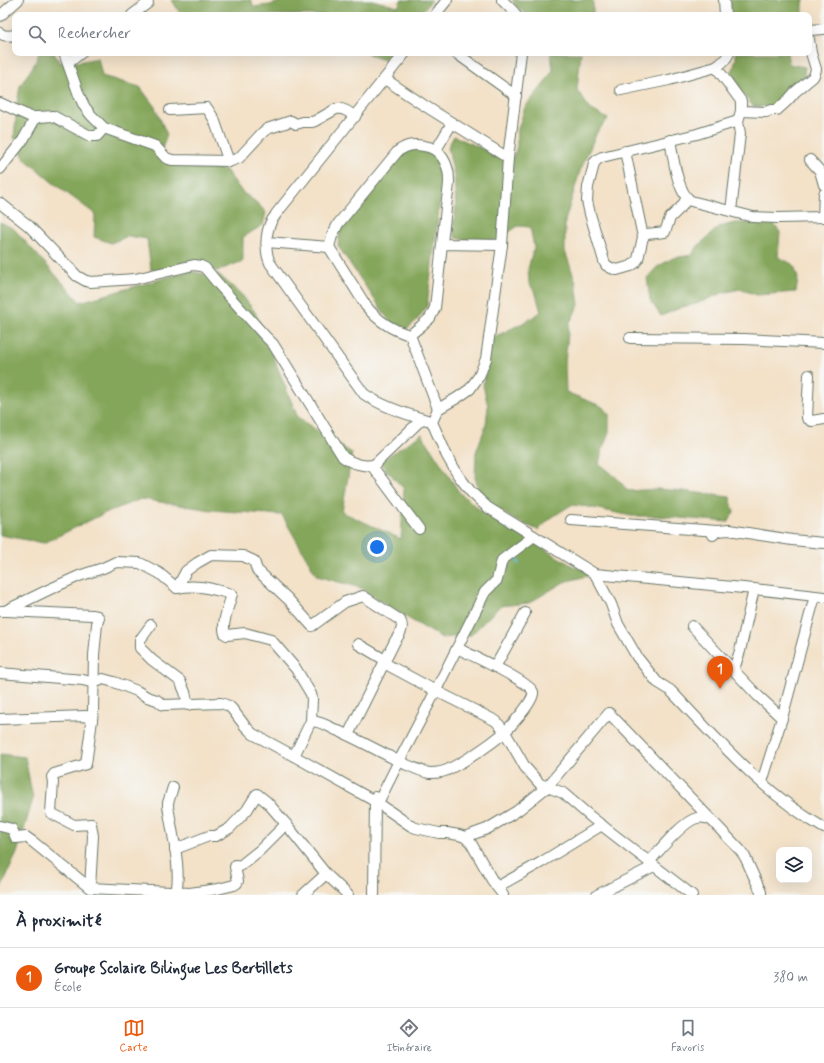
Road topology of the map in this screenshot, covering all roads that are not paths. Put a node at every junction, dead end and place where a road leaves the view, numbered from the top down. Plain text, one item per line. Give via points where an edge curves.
1 (18, 0) edge
2 (447, 0) edge
3 (502, 0) edge
4 (724, 0) edge
5 (148, 3) dead end
6 (136, 12) edge
7 (437, 12) edge
8 (514, 12) edge
9 (725, 12) edge
10 (0, 16) edge
11 (824, 28) edge
12 (812, 30) edge
13 (0, 33) edge
14 (12, 35) edge
15 (65, 56) edge
16 (77, 56) edge
17 (404, 56) edge
18 (460, 56) edge
19 (521, 56) edge
20 (727, 56) edge
21 (812, 56) edge
22 (68, 63) junction
23 (716, 67) junction
24 (385, 79) junction
25 (621, 90) dead end
26 (516, 96) junction
27 (0, 103) edge
28 (170, 110) dead end
29 (740, 116) junction
30 (36, 117) junction
31 (355, 117) junction
32 (452, 123) junction
33 (104, 128) junction
34 (670, 140) junction
35 (436, 150) junction
36 (625, 151) junction
37 (508, 158) junction
38 (810, 160) dead end
39 (229, 162) junction
40 (0, 169) edge
41 (824, 185) edge
42 (824, 194) edge
43 (687, 198) junction
44 (0, 203) edge
45 (731, 211) junction
46 (824, 217) edge
47 (644, 237) junction
48 (267, 242) junction
49 (442, 244) junction
50 (502, 245) junction
51 (329, 247) junction
52 (410, 334) junction
53 (630, 338) dead end
54 (824, 342) edge
55 (809, 375) dead end
56 (438, 409) junction
57 (422, 419) junction
58 (824, 419) edge
59 (432, 422) junction
60 (372, 466) junction
61 (571, 520) dead end
62 (419, 529) dead end
63 (534, 536) junction
64 (824, 543) edge
65 (595, 574) junction
66 (177, 588) junction
67 (754, 589) junction
68 (820, 597) edge
69 (3, 611) edge
70 (525, 613) dead end
71 (151, 625) dead end
72 (692, 626) dead end
73 (358, 644) dead end
74 (457, 648) junction
75 (385, 662) junction
76 (495, 667) junction
77 (734, 670) junction
78 (0, 673) edge
79 (94, 683) junction
80 (436, 691) junction
81 (188, 705) junction
82 (782, 718) junction
83 (0, 719) edge
84 (92, 720) junction
85 (311, 721) junction
86 (505, 732) junction
87 (348, 735) junction
88 (294, 756) junction
89 (399, 761) junction
90 (762, 782) junction
91 (173, 787) dead end
92 (547, 787) junction
93 (376, 800) junction
94 (712, 820) junction
95 (286, 824) junction
96 (0, 826) edge
97 (602, 826) junction
98 (824, 828) edge
99 (465, 837) junction
100 (175, 849) junction
101 (652, 864) junction
102 (326, 874) junction
103 (90, 888) junction
104 (500, 891) edge
105 (218, 892) edge
106 (176, 894) edge
107 (303, 895) edge
108 (348, 895) edge
109 (374, 895) edge
110 (598, 895) edge
111 (692, 895) edge
112 (761, 895) edge

1 - 10 street
2 - 7 street
3 - 8 street
4 - 9 street
5 - 6 street
11 - 12 street
13 - 14 street via 5,36
15 - 22 street
16 - 22 street
17 - 24 street
18 - 26 street
19 - 26 street
20 - 23 street
21 - 29 street via 816,69 813,77 777,110
22 - 33 street via 84,106
23 - 25 street
23 - 29 street via 740,101
24 - 31 street
24 - 32 street
26 - 37 street
27 - 30 street
28 - 39 street via 207,108 214,119
29 - 34 street via 697,134
29 - 45 street
30 - 33 street via 53,116 94,137
30 - 40 street via 23,140
31 - 39 street via 340,108 312,122 296,124 291,121 267,129 239,158
31 - 48 street via 276,214 271,222
32 - 35 street
32 - 37 street
33 - 39 street via 155,146 166,158 172,160
34 - 36 street
34 - 43 street via 676,174
35 - 49 street via 447,167 449,179
35 - 51 street via 417,145 406,146 398,151 338,224
36 - 47 street
36 - 47 street via 602,157 594,163 587,201 606,265 617,270 631,266 638,259
37 - 50 street
38 - 41 street via 820,171
42 - 46 street
43 - 45 street
43 - 47 street via 670,218 666,231 647,234
44 - 60 street via 29,226 86,281 135,279 194,265 205,268 273,344 343,457
45 - 46 street via 763,218
48 - 51 street
48 - 57 street via 267,258 270,263 364,394
49 - 50 street
49 - 52 street via 435,308 430,318
50 - 56 street via 486,359 480,376 470,389
51 - 52 street via 373,315 398,332
52 - 56 street
53 - 54 street
55 - 58 street via 807,418 812,421
56 - 59 street
57 - 59 street
57 - 60 street
59 - 63 street via 447,456 471,492 487,507
60 - 62 street
61 - 64 street via 714,534 729,530
63 - 65 street
63 - 74 street via 502,560 497,580 485,592
65 - 67 street
65 - 90 street via 618,624 637,657 657,682 670,690 737,760
66 - 69 street via 159,573 140,563 116,562
66 - 75 street via 186,571 211,555 243,556 254,561 257,570 312,626 345,602 363,596 402,623 402,630
66 - 85 street via 204,587 232,594 225,634 245,633 273,642 296,669 311,694
67 - 68 street
67 - 77 street
68 - 82 street
69 - 79 street via 97,616 99,618 94,650
70 - 76 street
71 - 81 street via 140,640 140,648 180,681
72 - 77 street
73 - 75 street
74 - 76 street
74 - 80 street
75 - 80 street
75 - 87 street
76 - 86 street via 527,684 533,692 526,708
77 - 82 street
78 - 79 street
79 - 81 street via 109,680 157,700 163,705
79 - 84 street
80 - 86 street via 493,719
80 - 89 street
81 - 88 street via 221,703 229,706 253,734
82 - 90 street
83 - 84 street via 86,716
84 - 103 street via 86,764 54,774 52,777 51,813 74,826 91,824 93,836
85 - 87 street via 320,722
85 - 88 street
86 - 89 street via 481,750 443,771 424,772
86 - 92 street via 525,767 540,784
87 - 89 street
88 - 93 street
89 - 93 street
90 - 98 street
91 - 100 street via 168,806
92 - 94 street via 609,713
92 - 97 street via 563,793
92 - 99 street via 517,811 487,829
93 - 99 street via 416,828
93 - 109 street
94 - 101 street via 692,820 674,835
94 - 112 street via 743,854
95 - 100 street via 257,794 247,810 230,828 216,836 209,836
95 - 102 street
95 - 105 street via 260,850 240,866 236,866 237,883
96 - 103 street via 12,829 16,838 26,837
97 - 101 street
97 - 104 street via 540,863
99 - 104 street
100 - 106 street via 178,883
101 - 110 street
101 - 111 street
102 - 107 street
102 - 108 street
103 - 106 street
105 - 106 street

